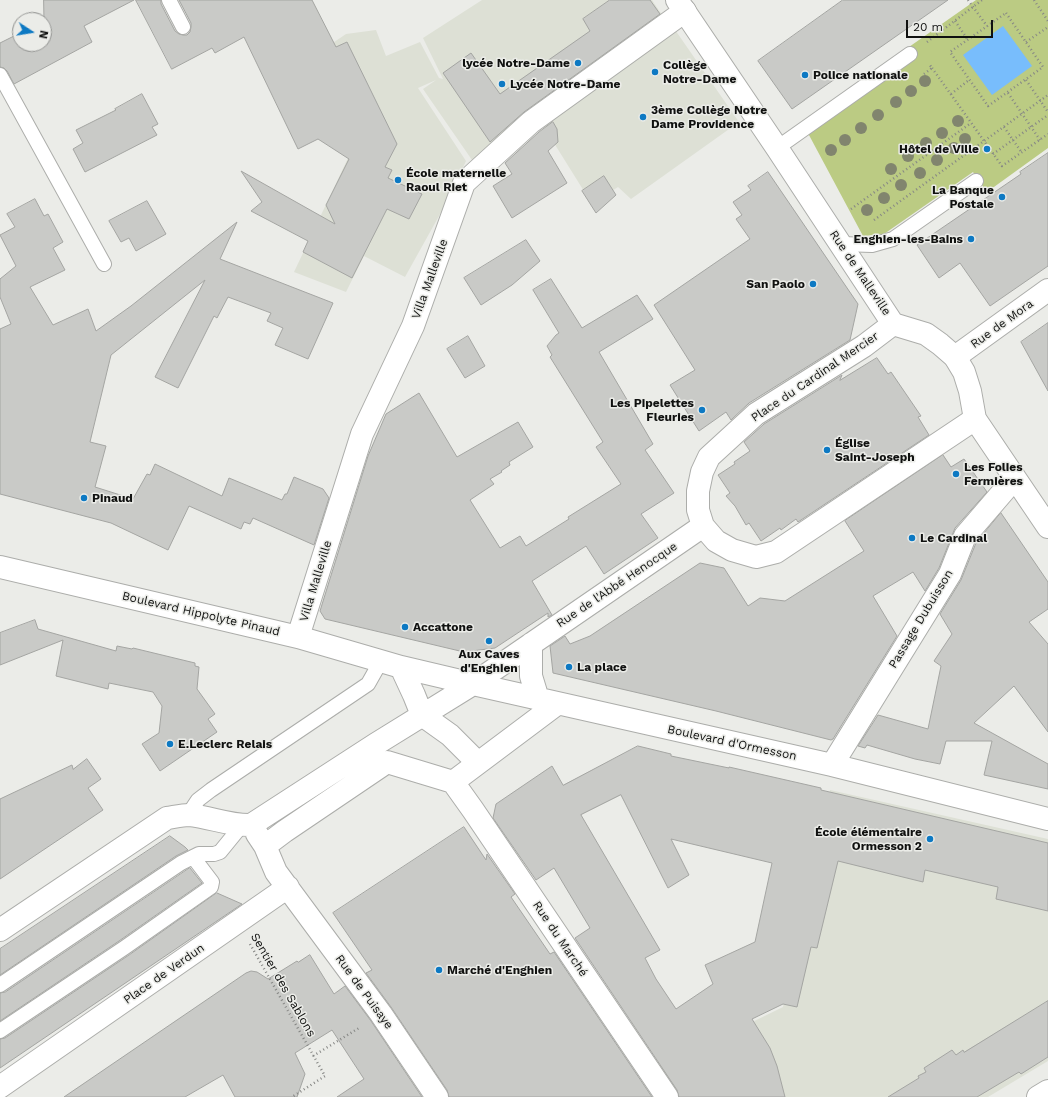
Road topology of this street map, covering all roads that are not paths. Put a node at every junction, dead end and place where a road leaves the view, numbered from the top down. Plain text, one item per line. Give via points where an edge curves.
1 (170, 0) edge
2 (681, 6) edge
3 (184, 27) dead end
4 (910, 54) dead end
5 (0, 75) edge
6 (777, 148) junction
7 (976, 181) dead end
8 (840, 244) junction
9 (104, 264) dead end
10 (1048, 290) edge
11 (893, 324) junction
12 (955, 357) junction
13 (975, 419) junction
14 (1014, 479) junction
15 (703, 526) junction
16 (1048, 527) edge
17 (0, 566) edge
18 (298, 637) junction
19 (531, 644) junction
20 (391, 664) junction
21 (473, 684) junction
22 (547, 702) junction
23 (422, 715) junction
24 (382, 753) junction
25 (478, 763) junction
26 (832, 765) junction
27 (453, 782) junction
28 (188, 815) junction
29 (1048, 819) edge
30 (246, 825) junction
31 (265, 846) junction
32 (193, 857) junction
33 (288, 888) junction
34 (0, 930) edge
35 (0, 985) edge
36 (0, 1031) edge
37 (0, 1087) edge
38 (1048, 1091) edge
39 (437, 1097) edge
40 (667, 1097) edge
41 (1038, 1097) edge

1 - 3 lane
2 - 6 street, Rue de Malleville
2 - 18 street, Villa Malleville via 531,122 464,182 412,326 362,434
4 - 6 lane
5 - 9 lane
6 - 8 street, Rue de Malleville
7 - 8 lane via 893,239 872,245
8 - 11 street, Rue de Malleville
10 - 12 street, Rue de Mora
11 - 12 street, Rue de Malleville via 926,334
11 - 15 street, Place du Cardinal Mercier via 864,346 756,414 709,457 702,472 698,491 698,510
12 - 13 street, Rue de Malleville via 964,372
13 - 14 street, Rue de Malleville
13 - 15 street, Place du Cardinal Mercier via 776,552 756,557 732,550 716,541
14 - 16 street, Rue de Malleville
14 - 26 street, Passage Dubuisson via 964,536 950,574
15 - 19 street, Rue de l'Abbé Henocque
17 - 18 street, Boulevard Hippolyte Pinaud
18 - 20 street, Boulevard Hippolyte Pinaud
19 - 21 street, Rue de l'Abbé Henocque
19 - 22 street via 531,676
20 - 21 street, Boulevard Hippolyte Pinaud
20 - 23 street via 414,695
20 - 28 lane via 368,684 211,790 198,800
21 - 22 street, Boulevard d'Ormesson
21 - 23 street
22 - 25 street
22 - 26 street, Boulevard d'Ormesson
23 - 24 street
23 - 25 street via 450,735
24 - 27 street
24 - 30 street
24 - 31 street
25 - 27 street
26 - 29 street, Boulevard d'Ormesson
27 - 40 street, Rue du Marché
28 - 30 street
28 - 34 street via 167,818
30 - 31 street
30 - 32 lane via 220,852
31 - 33 street via 276,872
32 - 35 lane
32 - 36 lane via 212,882 211,888
33 - 37 street, Place de Verdun
33 - 39 street, Rue de Puisaye
38 - 41 street

